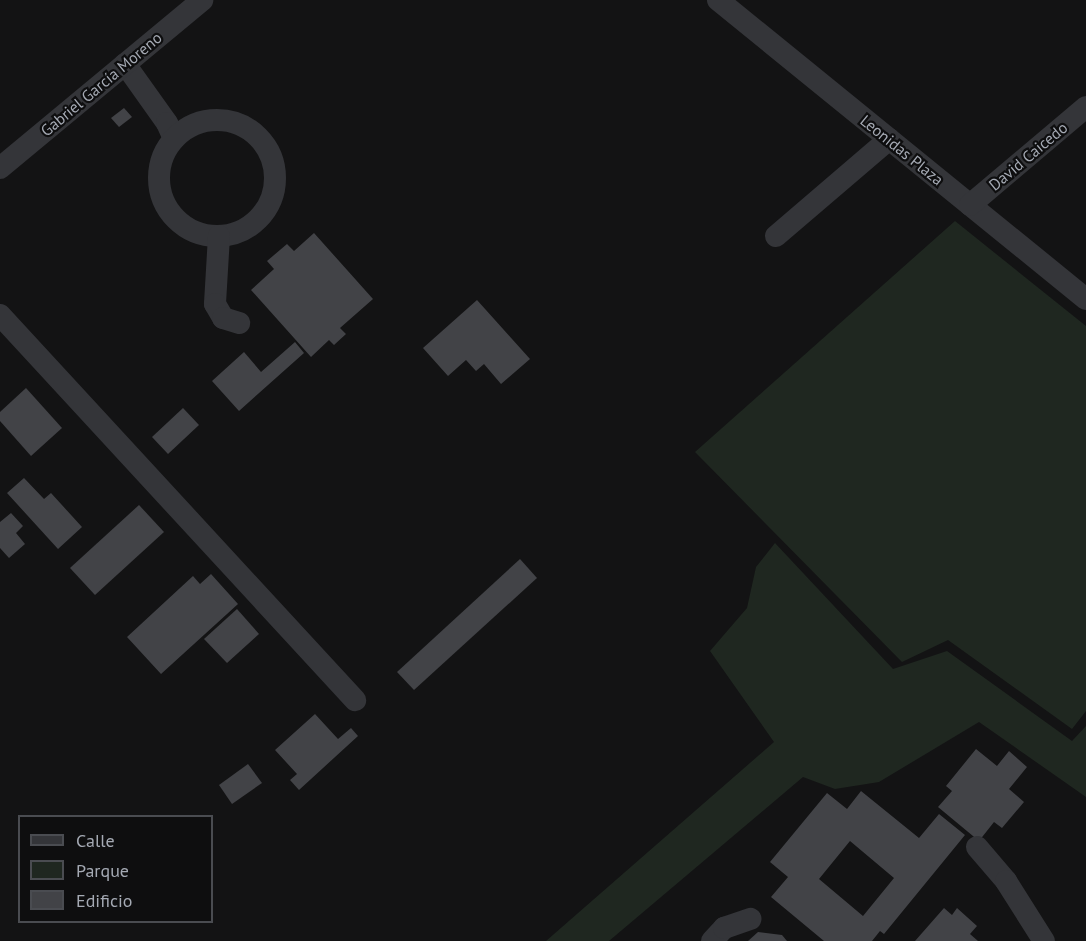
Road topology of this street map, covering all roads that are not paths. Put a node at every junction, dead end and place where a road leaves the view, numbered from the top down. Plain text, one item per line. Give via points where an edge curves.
1 (202, 0) edge
2 (718, 0) edge
3 (125, 64) junction
4 (1086, 107) edge
5 (174, 139) junction
6 (889, 139) junction
7 (0, 168) edge
8 (970, 205) junction
9 (219, 236) junction
10 (776, 236) dead end
11 (1086, 299) edge
12 (0, 315) edge
13 (239, 323) dead end
14 (355, 700) dead end
15 (977, 846) dead end
16 (750, 919) dead end
17 (712, 941) edge
18 (1044, 941) edge

1 - 3 street, Gabriel García Moreno
2 - 6 street, Leonidas Plaza
3 - 5 street
3 - 7 street, Gabriel García Moreno
4 - 8 street, David Caicedo
5 - 9 street via 163,156 159,176 162,196 171,213 187,227
5 - 9 street via 190,126 210,120 231,122 250,130 264,144 273,163 275,184 269,204 248,226
6 - 8 street, Leonidas Plaza
6 - 10 street
8 - 11 street, Leonidas Plaza
9 - 13 street via 216,304 224,318
12 - 14 street
15 - 18 street via 1006,881
16 - 17 street via 724,928

